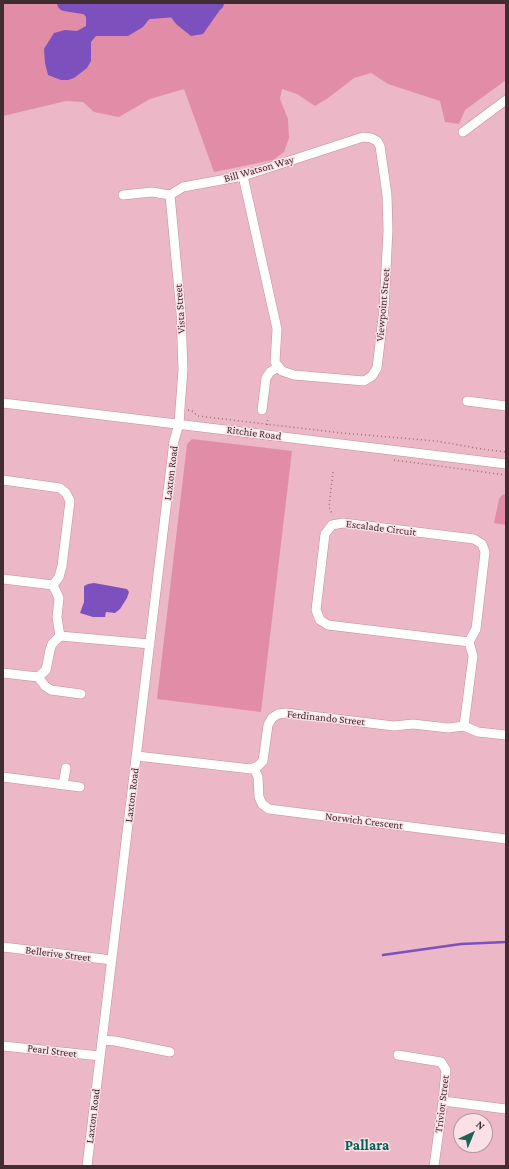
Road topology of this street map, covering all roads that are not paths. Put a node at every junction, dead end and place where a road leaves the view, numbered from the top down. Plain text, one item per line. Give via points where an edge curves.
1 (506, 100) edge
2 (463, 132) dead end
3 (371, 138) joint
4 (243, 176) junction
5 (123, 194) dead end
6 (170, 195) junction
7 (278, 367) junction
8 (468, 401) dead end
9 (3, 403) edge
10 (506, 406) edge
11 (262, 410) dead end
12 (178, 424) junction
13 (506, 464) edge
14 (3, 480) edge
15 (3, 579) edge
16 (53, 585) junction
17 (60, 636) junction
18 (469, 642) junction
19 (150, 644) junction
20 (3, 673) edge
21 (38, 677) junction
22 (82, 694) dead end
23 (464, 726) junction
24 (506, 735) edge
25 (137, 756) junction
26 (66, 768) dead end
27 (254, 768) junction
28 (3, 777) edge
29 (63, 785) junction
30 (80, 788) dead end
31 (506, 839) edge
32 (3, 947) edge
33 (112, 960) junction
34 (102, 1040) junction
35 (3, 1046) edge
36 (170, 1052) dead end
37 (398, 1055) dead end
38 (100, 1056) junction
39 (443, 1101) junction
40 (506, 1109) edge
41 (87, 1166) edge
42 (434, 1166) edge

1 - 2 street
3 - 4 street, Bill Watson Way via 363,137
3 - 7 street, Viewpoint Street via 380,146 388,230 384,309 377,368 372,376 364,381 294,375
4 - 6 street, Bill Watson Way via 183,187
4 - 7 street via 277,329 275,362
5 - 6 street via 152,192
6 - 12 street, Vista Street via 183,370
7 - 11 street via 266,378
8 - 10 street
9 - 12 street, Ritchie Road
12 - 13 street, Ritchie Road
12 - 19 street, Laxton Road
14 - 16 street via 60,488 70,501 62,566
15 - 16 street
16 - 17 street via 59,598 57,617
17 - 19 street
17 - 21 street via 52,644 46,670
18 - 18 street, Escalade Circuit via 476,630 485,552 480,544 474,539 343,523 332,525 325,534 316,610 320,620 328,625
18 - 23 street, Escalade Circuit via 472,656
19 - 25 street, Laxton Road
20 - 21 street
21 - 22 street via 51,690
23 - 24 street, Ferdinando Street via 478,732
23 - 27 street, Ferdinando Street via 394,726 278,714 268,725 263,761
25 - 27 street
25 - 33 street, Laxton Road
26 - 29 street
27 - 31 street, Norwich Crescent via 258,777 259,797 262,804 269,809
28 - 29 street
29 - 30 street
32 - 33 street, Bellerive Street
33 - 34 street, Laxton Road
34 - 36 street
34 - 38 street, Laxton Road
35 - 38 street, Pearl Street
37 - 39 street, Trivior Street via 441,1062 446,1070
38 - 41 street, Laxton Road
39 - 40 street
39 - 42 street, Trivior Street

